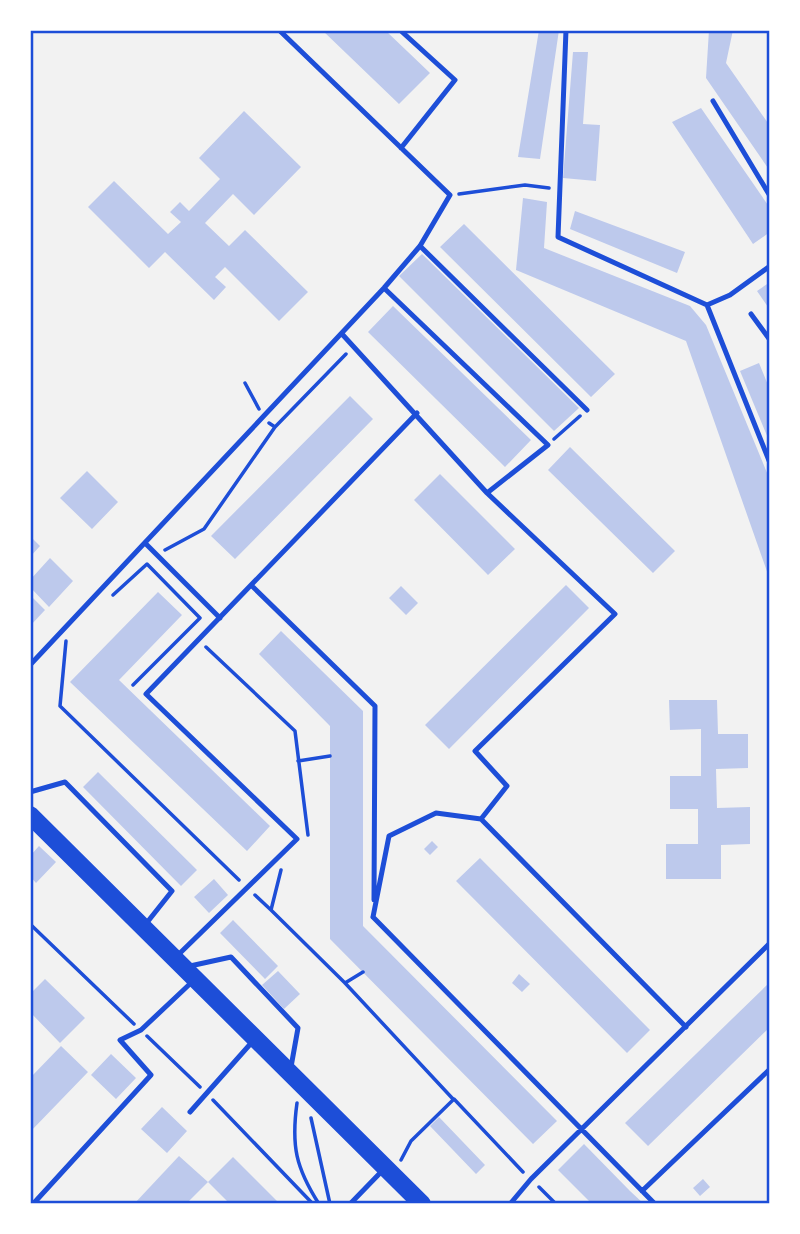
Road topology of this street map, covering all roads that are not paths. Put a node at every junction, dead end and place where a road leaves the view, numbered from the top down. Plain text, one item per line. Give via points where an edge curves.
1 (279, 30) edge
2 (400, 30) edge
3 (566, 30) edge
4 (713, 101) dead end
5 (401, 148) junction
6 (770, 196) edge
7 (420, 246) junction
8 (770, 266) edge
9 (384, 288) junction
10 (707, 305) junction
11 (751, 314) dead end
12 (342, 334) junction
13 (770, 340) edge
14 (587, 410) road end
15 (417, 413) junction
16 (770, 463) edge
17 (487, 493) junction
18 (146, 544) junction
19 (251, 585) junction
20 (219, 618) junction
21 (30, 664) edge
22 (30, 792) edge
23 (30, 815) edge
24 (481, 819) junction
25 (373, 917) junction
26 (143, 928) junction
27 (770, 943) edge
28 (184, 969) junction
29 (685, 1027) junction
30 (255, 1039) junction
31 (770, 1069) edge
32 (295, 1078) junction
33 (190, 1112) dead end
34 (583, 1127) junction
35 (389, 1172) junction
36 (642, 1191) junction
37 (33, 1204) edge
38 (350, 1204) edge
39 (422, 1204) edge
40 (510, 1204) edge
41 (655, 1204) edge

1 - 5 lane
2 - 5 lane via 455,80
3 - 10 lane via 558,237
4 - 6 lane
5 - 7 lane via 450,195
7 - 9 lane
7 - 14 lane
8 - 10 lane via 730,295
9 - 12 lane
9 - 17 lane via 548,445
10 - 16 lane
11 - 13 lane
12 - 15 lane
12 - 18 lane
15 - 17 lane
15 - 19 lane
17 - 24 lane via 615,614 475,751 507,786
18 - 20 lane
18 - 21 lane
19 - 20 lane
19 - 25 lane via 374,706
20 - 28 lane via 146,694 297,839
22 - 26 lane via 65,782 173,891
23 - 26 main road
24 - 25 lane via 436,813 388,836
24 - 29 lane
25 - 34 lane
26 - 28 main road
27 - 29 lane
28 - 30 main road
28 - 32 lane via 231,957 298,1028
28 - 37 lane via 141,1030 120,1040 151,1075
29 - 34 lane
30 - 32 main road
30 - 33 lane
31 - 36 lane
32 - 35 main road
34 - 36 lane
34 - 40 lane
35 - 38 lane
35 - 39 main road
36 - 41 lane

